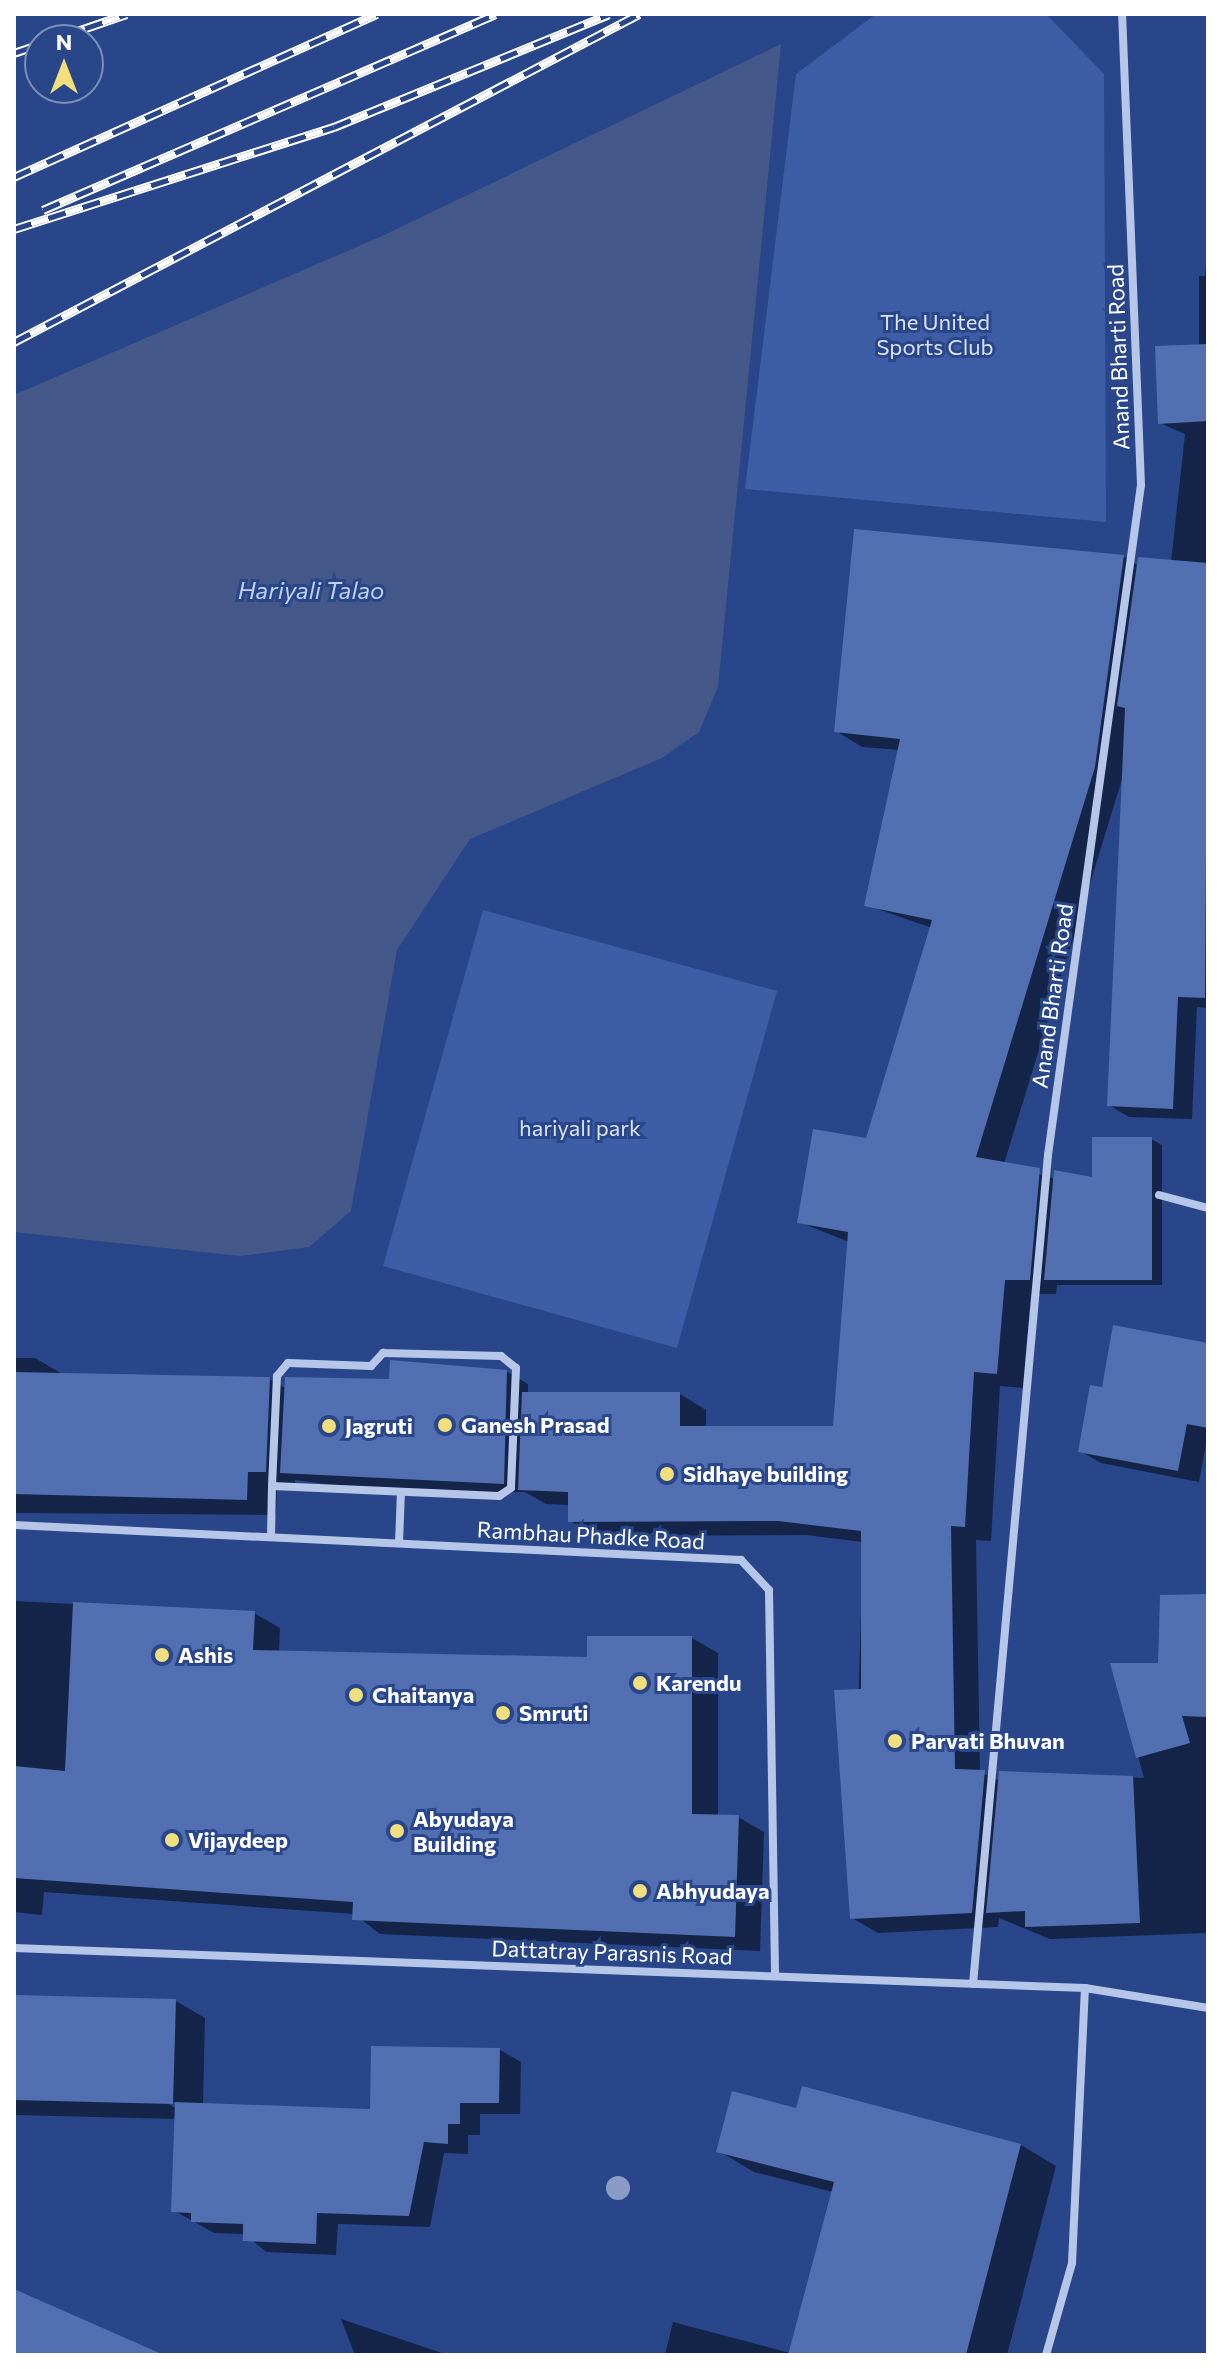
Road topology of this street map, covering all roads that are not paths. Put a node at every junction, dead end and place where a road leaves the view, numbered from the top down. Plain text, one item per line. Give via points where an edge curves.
1 (1122, 14) edge
2 (1159, 1195) dead end
3 (1208, 1208) edge
4 (272, 1486) junction
5 (401, 1492) junction
6 (14, 1525) edge
7 (271, 1537) junction
8 (399, 1543) junction
9 (14, 1948) edge
10 (775, 1976) junction
11 (973, 1984) junction
12 (1085, 1988) junction
13 (1208, 2008) edge
14 (1046, 2355) edge

1 - 11 street, Anand Bharti Road via 1141,485 1048,1155
2 - 3 street
4 - 5 street
4 - 5 street via 277,1376 288,1363 371,1366 383,1353 501,1356 516,1368 511,1488 499,1496
4 - 7 street
5 - 8 street
6 - 7 street, Rambhau Phadke Road
7 - 8 street, Rambhau Phadke Road
8 - 10 street, Rambhau Phadke Road via 741,1560 769,1590
9 - 10 street, Dattatray Parasnis Road
10 - 11 street, Dattatray Parasnis Road
11 - 12 street, Dattatray Parasnis Road
12 - 13 street, Dattatray Parasnis Road
12 - 14 street via 1072,2263

